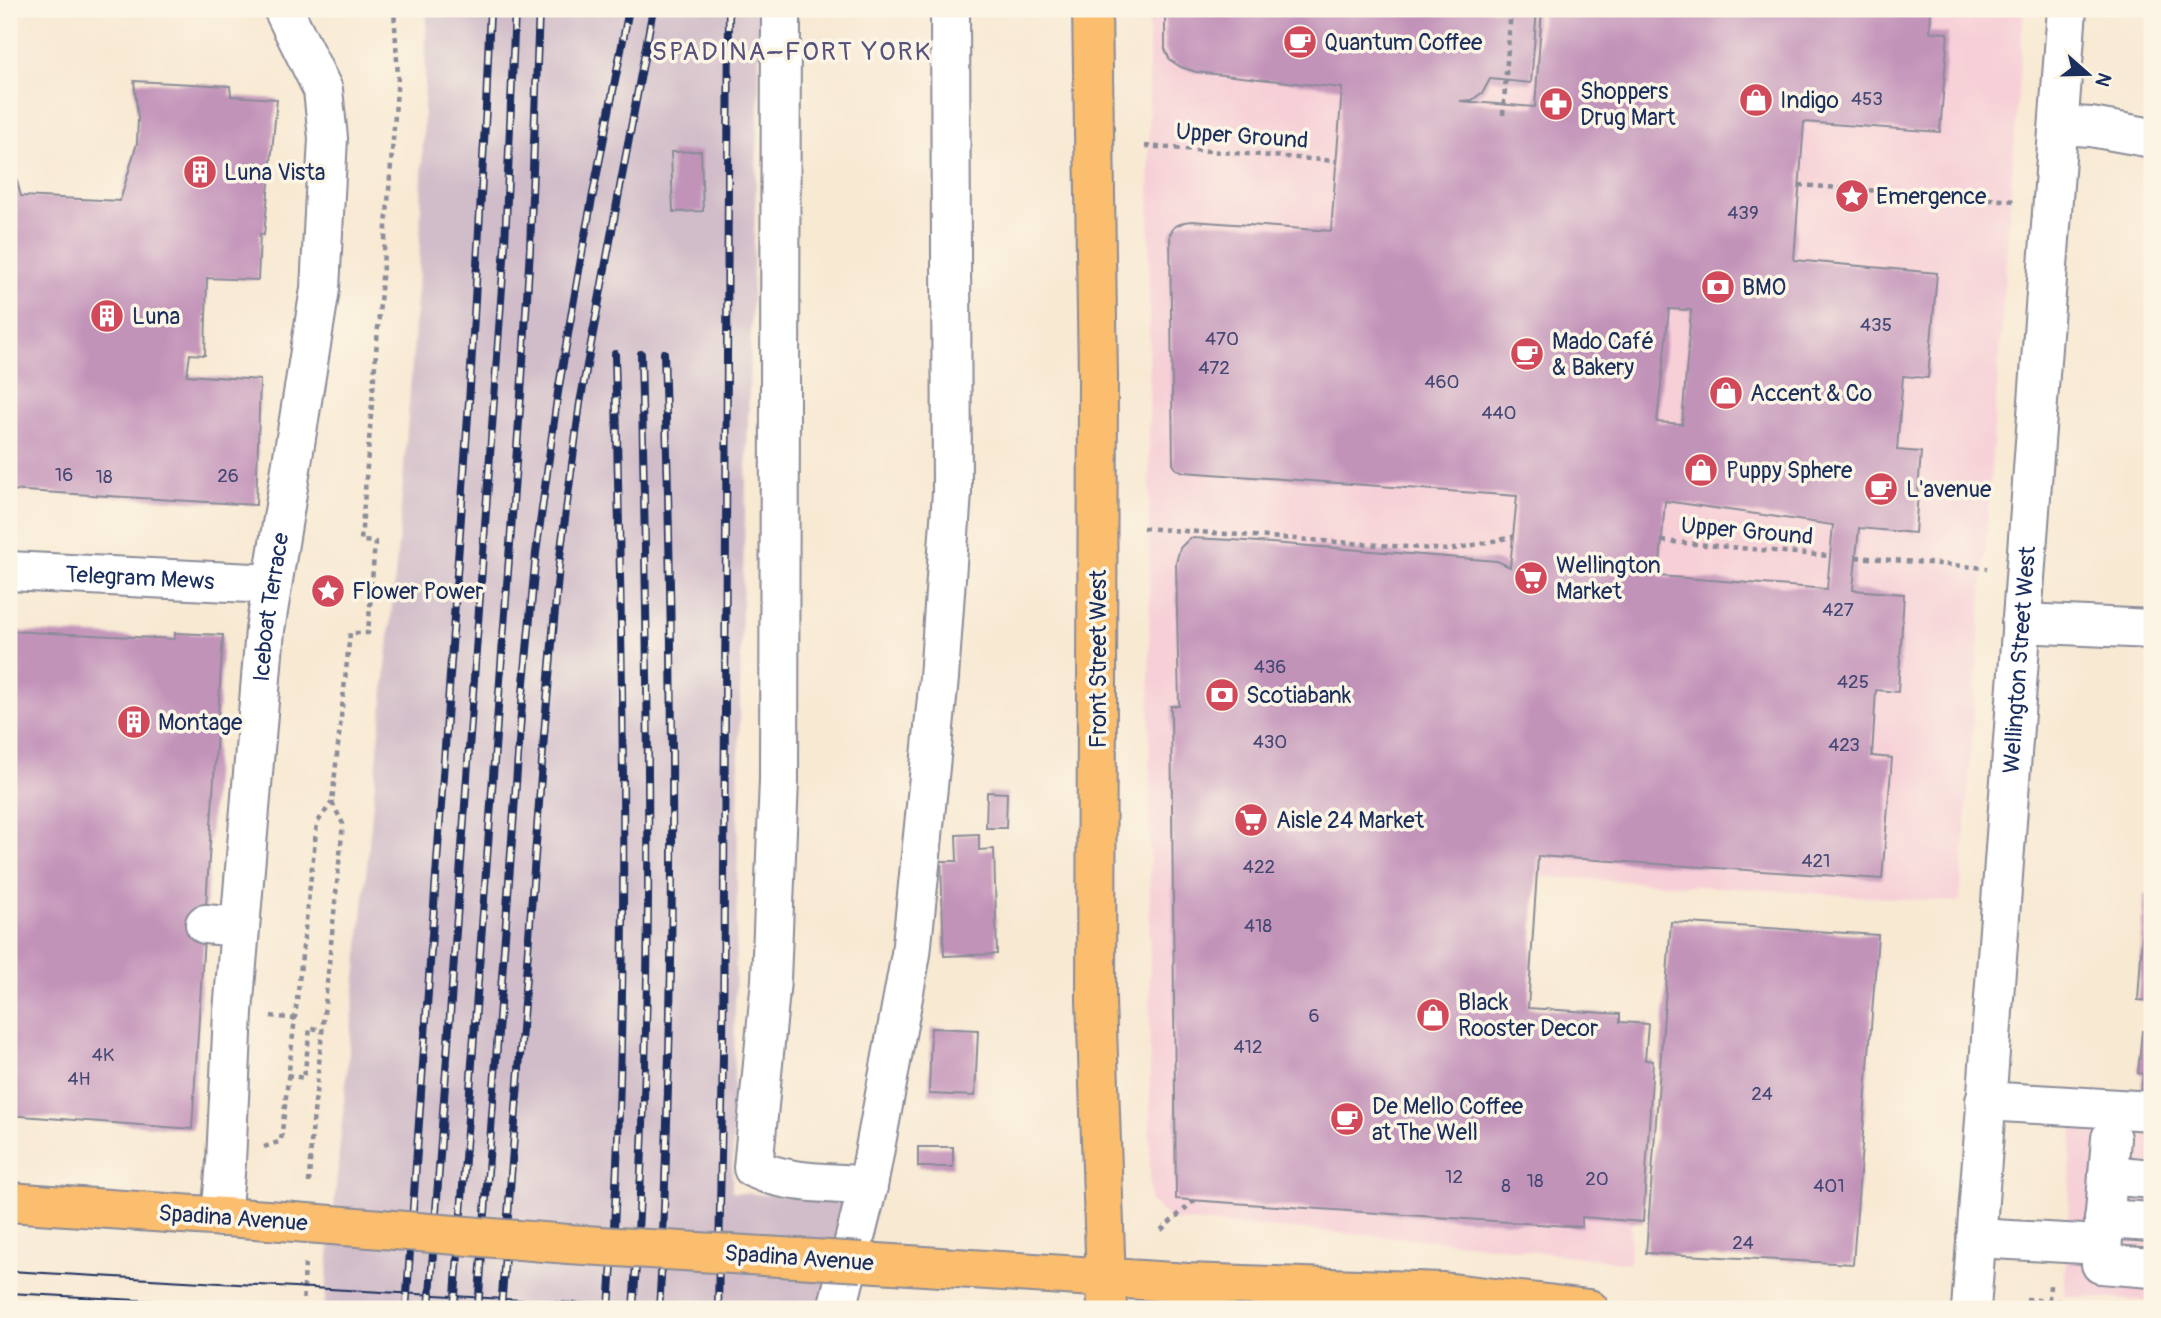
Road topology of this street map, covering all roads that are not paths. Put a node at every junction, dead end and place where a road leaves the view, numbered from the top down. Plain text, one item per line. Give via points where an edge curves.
1 (283, 9) edge
2 (781, 9) edge
3 (950, 9) edge
4 (1092, 9) edge
5 (2067, 9) edge
6 (2059, 125) junction
7 (2152, 138) edge
8 (9, 571) edge
9 (272, 584) junction
10 (2021, 623) junction
11 (2152, 629) edge
12 (1985, 1101) junction
13 (2152, 1111) edge
14 (2152, 1179) edge
15 (868, 1186) junction
16 (9, 1202) edge
17 (221, 1217) junction
18 (2152, 1222) edge
19 (2103, 1232) junction
20 (1976, 1238) junction
21 (2152, 1268) edge
22 (1106, 1293) edge
23 (837, 1309) edge
24 (1589, 1309) edge
25 (1970, 1309) edge

1 - 9 street, Iceboat Terrace via 320,83 328,138 320,289
2 - 15 street via 779,780 771,980 753,1168 782,1178
3 - 15 street via 951,492 941,652 911,954
4 - 22 main road, Front Street West via 1098,377 1096,1000
5 - 6 street, Wellington Street West
6 - 7 street
6 - 10 street, Wellington Street West
8 - 9 street, Telegram Mews
9 - 17 street, Iceboat Terrace via 222,925 233,1012
10 - 11 street
10 - 12 street, Wellington Street West
12 - 13 street
12 - 20 street, Wellington Street West
14 - 19 street via 2109,1157
15 - 23 street
16 - 17 main road, Spadina Avenue
17 - 22 main road, Spadina Avenue, bridge via 862,1262
18 - 19 street
19 - 20 street
19 - 21 street via 2101,1264
20 - 25 street, Wellington Street West
22 - 24 main road, Spadina Avenue via 1188,1283 1443,1292

